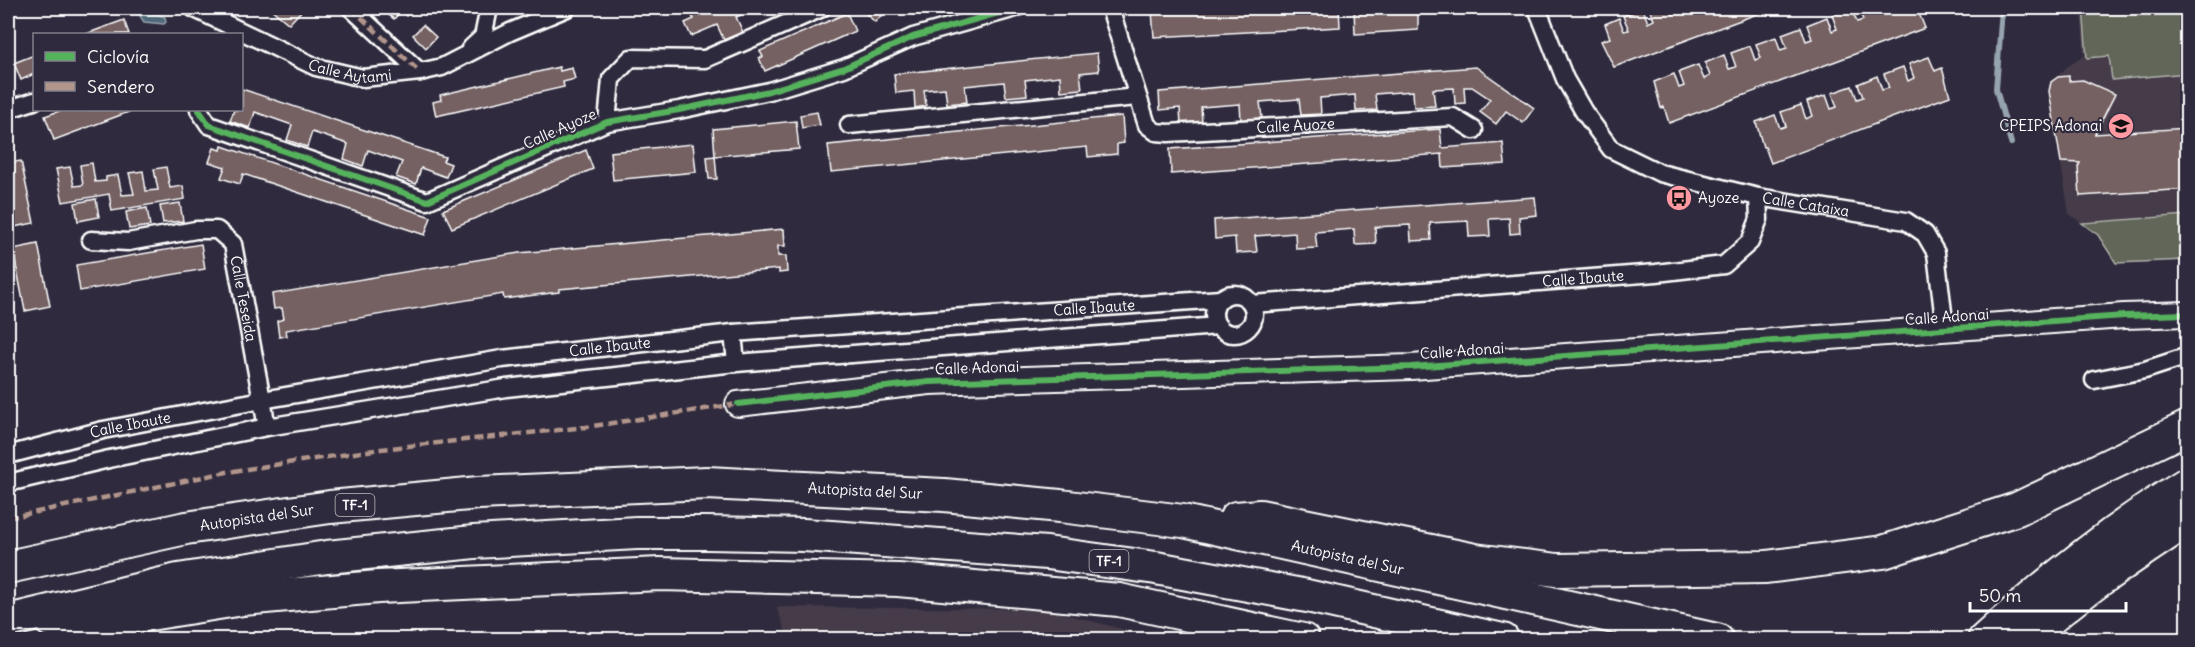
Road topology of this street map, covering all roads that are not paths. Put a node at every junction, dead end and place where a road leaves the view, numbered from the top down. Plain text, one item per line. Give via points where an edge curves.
1 (193, 8) edge
2 (351, 8) edge
3 (489, 8) edge
4 (567, 8) edge
5 (822, 8) edge
6 (1016, 8) edge
7 (1110, 8) edge
8 (1537, 8) edge
9 (460, 58) junction
10 (420, 72) junction
11 (1137, 97) junction
12 (33, 101) edge
13 (200, 111) edge
14 (8, 112) edge
15 (607, 122) junction
16 (849, 126) dead end
17 (1474, 130) dead end
18 (1758, 197) junction
19 (91, 240) dead end
20 (1221, 299) junction
21 (1252, 304) junction
22 (2187, 314) edge
23 (856, 323) junction
24 (1218, 326) junction
25 (1945, 329) junction
26 (733, 333) junction
27 (859, 352) junction
28 (2187, 356) edge
29 (736, 363) junction
30 (2094, 380) dead end
31 (262, 400) junction
32 (738, 404) dead end
33 (267, 427) junction
34 (2187, 427) edge
35 (8, 455) edge
36 (8, 483) edge
37 (2187, 483) edge
38 (2187, 520) edge
39 (1183, 521) junction
40 (8, 567) edge
41 (1119, 600) junction
42 (18, 619) edge
43 (2029, 624) edge
44 (1252, 639) edge
45 (1302, 639) edge
46 (1503, 639) edge
47 (1717, 639) edge
48 (1984, 639) edge

1 - 10 street, Calle Aytami via 316,68 363,78
2 - 10 street
3 - 9 street via 483,37
4 - 9 street, Calle Aytami
5 - 15 street via 705,59 631,58 611,79
6 - 15 street, Calle Ayoze via 912,37 844,68 769,91
7 - 11 street, Calle Ayoze
8 - 18 street, Calle Cataixa via 1564,79 1611,149 1660,173
9 - 10 street, Calle Aytami
11 - 16 street
11 - 17 street, Calle Ayoze via 1147,125 1156,132 1453,117
12 - 14 street
13 - 15 street, Calle Ayoze via 209,125 427,201
18 - 21 street, Calle Ibaute via 1759,219 1750,242 1724,265
18 - 25 street, Calle Cataixa via 1906,221 1925,234 1936,253
19 - 31 street, Calle Teseida via 128,242 217,230 233,244
20 - 21 street via 1233,294
20 - 23 street, Calle Ibaute
20 - 24 street via 1215,309
21 - 24 street via 1252,325 1244,332 1233,334
22 - 25 street, Calle Adonai
23 - 26 street, Calle Ibaute
23 - 27 street
24 - 27 street, Calle Ibaute
25 - 32 street, Calle Adonai via 1411,367 929,382
26 - 29 street
26 - 31 street, Calle Ibaute via 502,359
27 - 29 street, Calle Ibaute
28 - 30 street via 2145,370
29 - 33 street, Calle Ibaute via 506,388
31 - 33 street, Calle Teseida
31 - 35 street, Calle Ibaute via 102,430
33 - 36 street, Calle Ibaute
34 - 39 highway via 2017,509 1883,552 1766,567 1557,570 1475,560 1260,516
37 - 43 highway via 2144,509
38 - 43 highway
39 - 40 highway, Autopista del Sur / TF-1 via 944,495 707,483 591,487 330,507 186,528
39 - 47 highway, Autopista del Sur / TF-1
41 - 42 highway via 898,580 660,574 378,587 243,599 81,625
41 - 44 highway
41 - 45 highway
42 - 46 highway, TF-1 via 178,580 327,557 474,542 707,533 804,535 1047,553 1307,596
43 - 48 highway

